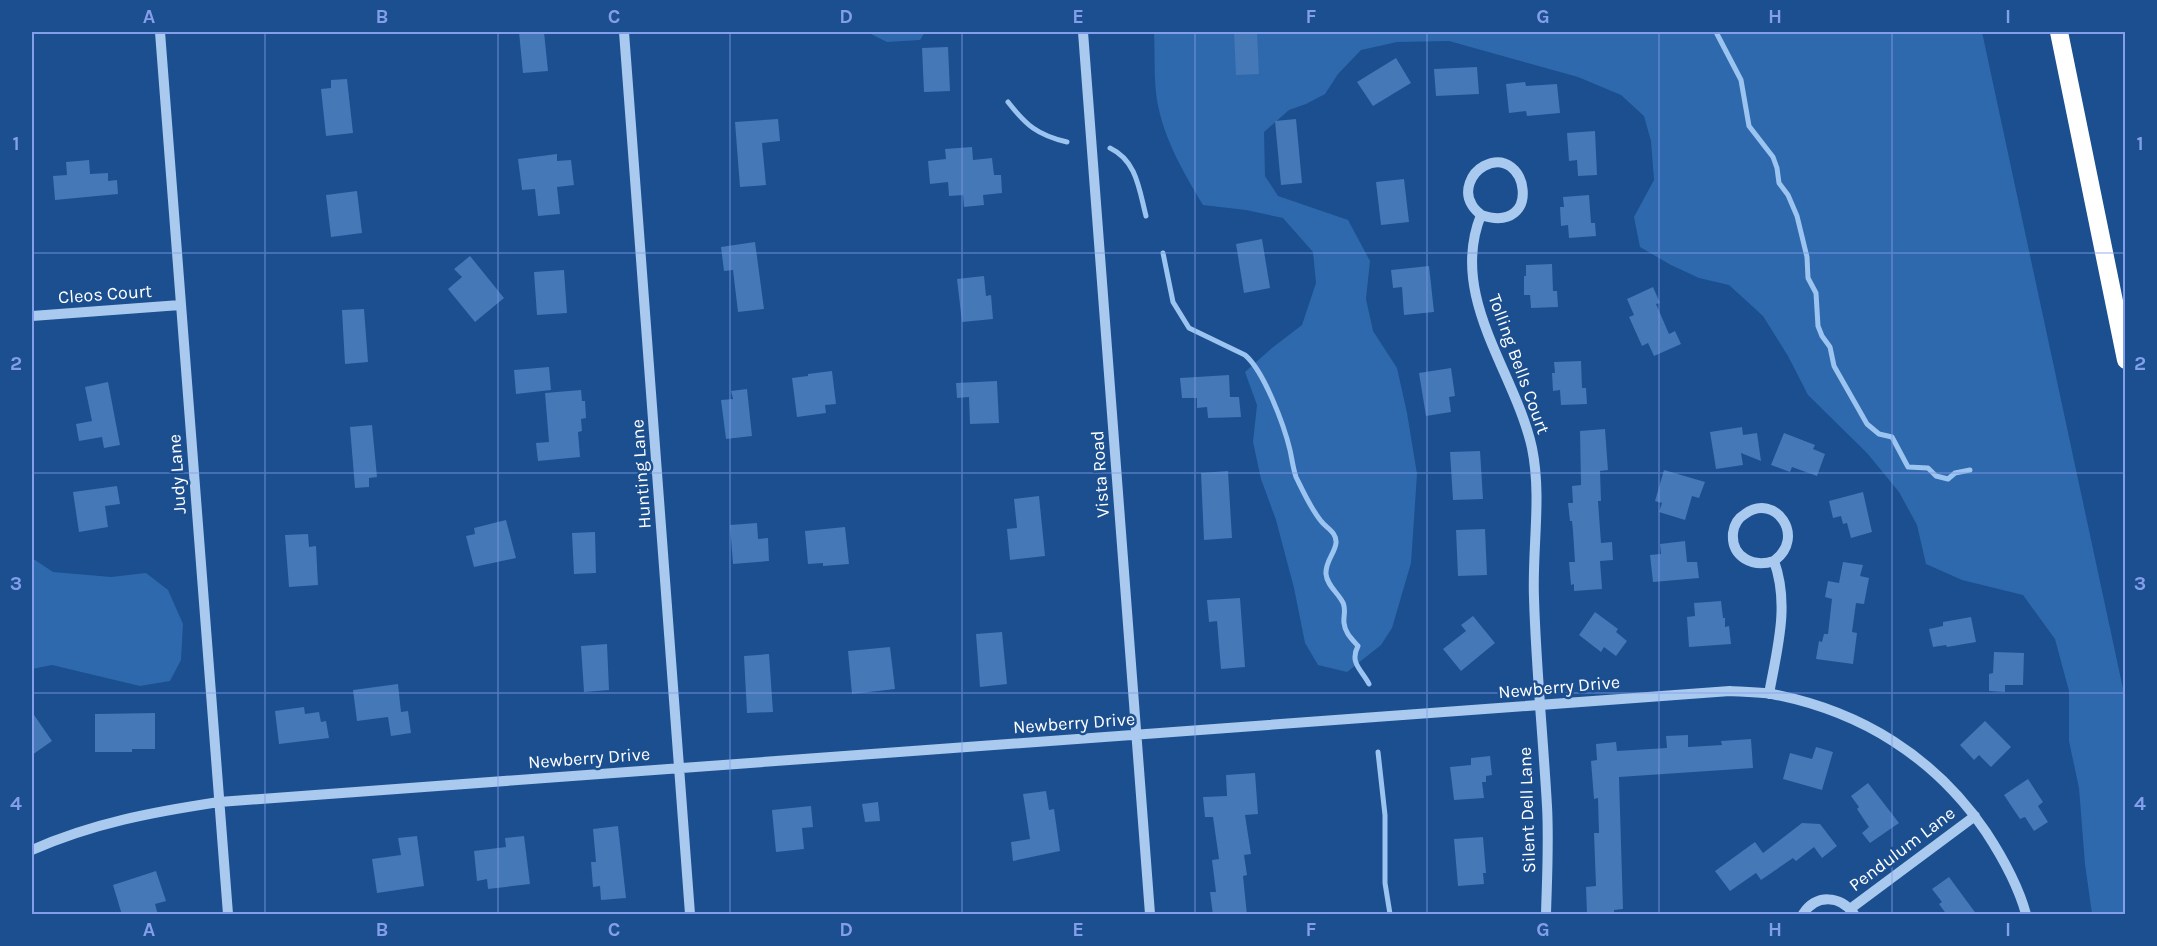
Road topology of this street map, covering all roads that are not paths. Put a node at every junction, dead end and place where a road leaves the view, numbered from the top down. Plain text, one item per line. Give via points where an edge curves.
1 (160, 32) edge
2 (624, 32) edge
3 (1083, 32) edge
4 (2059, 32) edge
5 (1481, 215) junction
6 (180, 305) junction
7 (32, 316) edge
8 (2126, 360) edge
9 (1774, 561) junction
10 (1769, 694) junction
11 (1539, 705) junction
12 (1136, 735) junction
13 (679, 768) junction
14 (219, 802) junction
15 (1975, 816) junction
16 (32, 850) edge
17 (1852, 912) edge
18 (228, 915) edge
19 (690, 915) edge
20 (1150, 915) edge
21 (1546, 915) edge
22 (1803, 915) edge
23 (2026, 915) edge

1 - 6 street, Judy Lane
2 - 13 street, Hunting Lane
3 - 12 street, Vista Road
4 - 8 highway
5 - 5 street via 1505,218 1515,212 1524,196 1518,173 1497,163 1476,172 1469,183 1468,196
5 - 11 street, Tolling Bells Court via 1472,255 1476,294 1525,422 1536,478 1534,587
6 - 7 street, Cleos Court
6 - 14 street, Judy Lane
9 - 9 street via 1788,545 1786,523 1769,509 1747,512 1734,528 1736,549 1753,563
9 - 10 street via 1783,611
10 - 11 street, Newberry Drive via 1701,692
10 - 15 street, Newberry Drive via 1807,702 1876,730 1937,774
11 - 12 street, Newberry Drive
11 - 21 street, Silent Dell Lane via 1547,807
12 - 13 street, Newberry Drive
12 - 20 street, Vista Road
13 - 14 street, Newberry Drive
13 - 19 street, Hunting Lane
14 - 16 street, Newberry Drive via 108,822
14 - 18 street, Judy Lane
15 - 17 street, Pendulum Lane
15 - 23 street, Newberry Drive via 2011,875
17 - 22 street, Pendulum Lane via 1839,901 1826,899 1814,903

